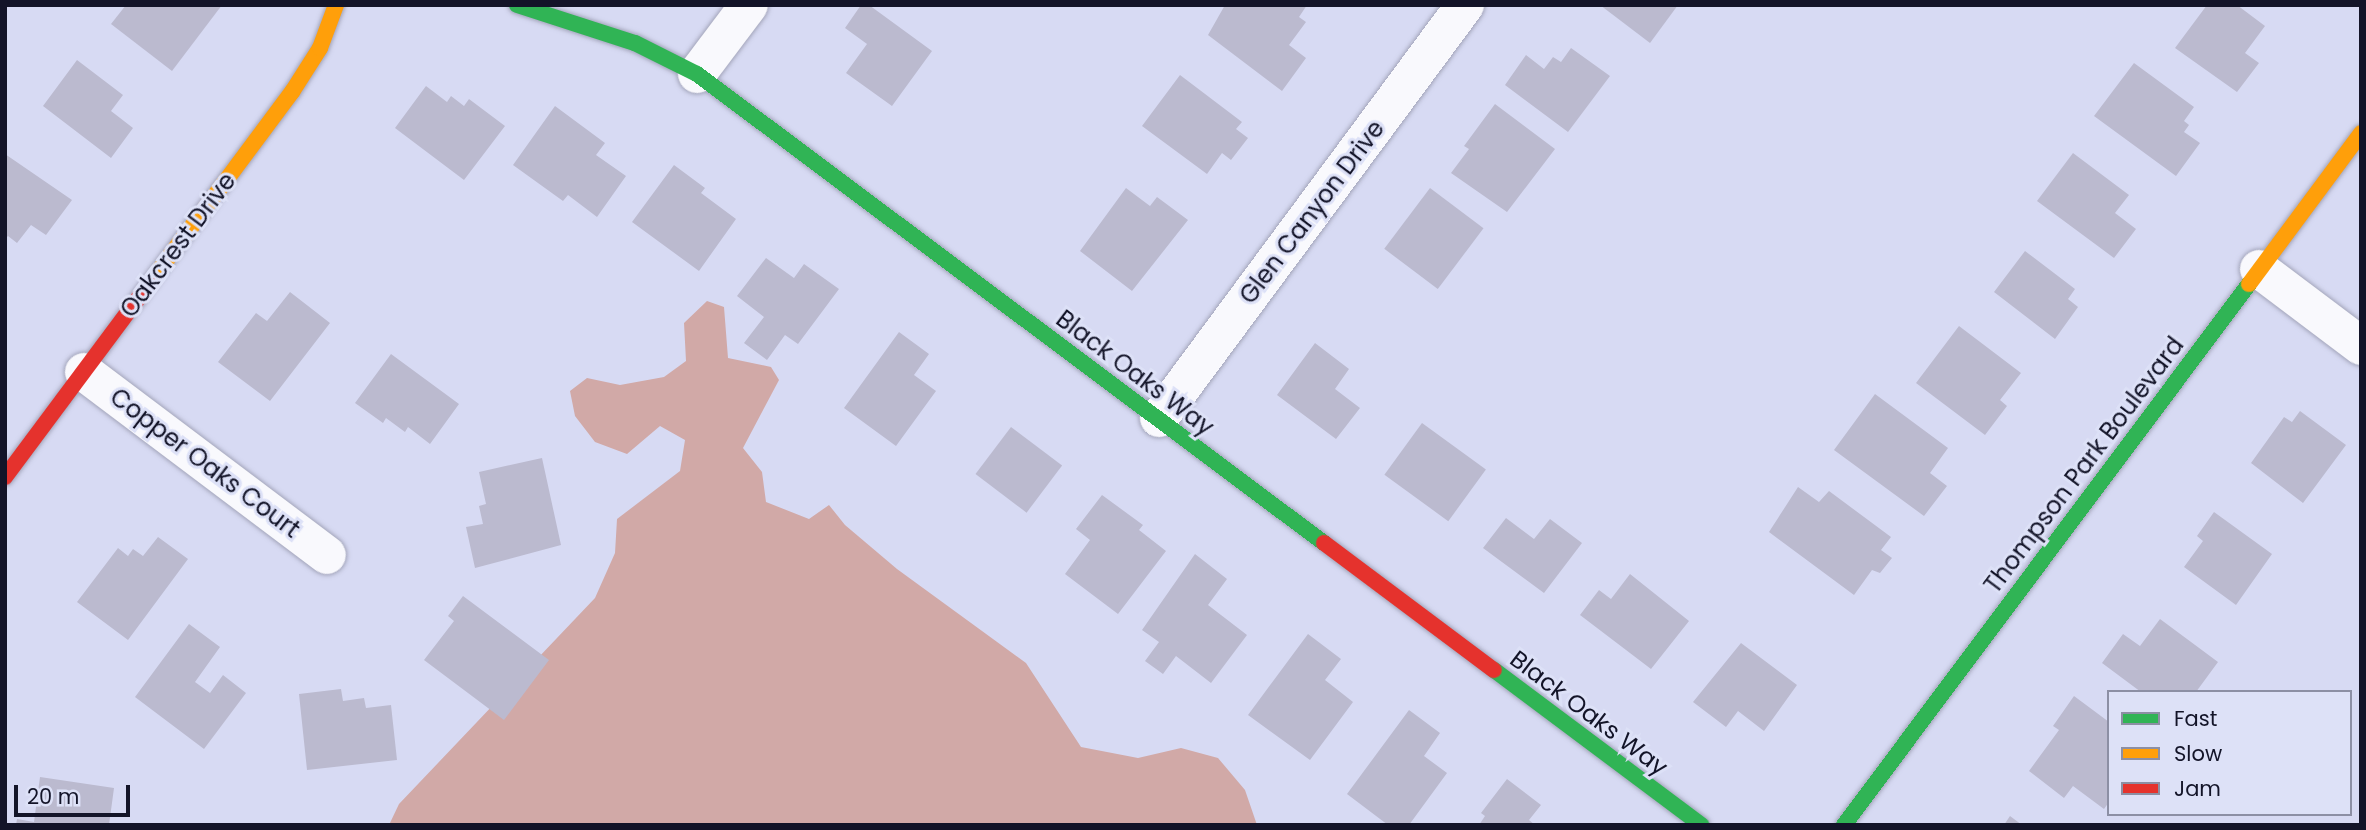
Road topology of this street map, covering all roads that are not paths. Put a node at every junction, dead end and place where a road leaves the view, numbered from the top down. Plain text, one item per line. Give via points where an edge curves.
1 (336, 5) edge
2 (517, 5) edge
3 (750, 5) edge
4 (1465, 5) edge
5 (698, 74) junction
6 (2361, 134) edge
7 (2259, 269) junction
8 (2361, 346) edge
9 (84, 372) junction
10 (1159, 418) junction
11 (5, 477) edge
12 (327, 555) dead end
13 (1701, 825) edge
14 (1844, 825) edge

1 - 9 street, Oakcrest Drive via 320,48 300,81
2 - 5 street, Black Oaks Way via 635,43
3 - 5 street
4 - 10 street, Glen Canyon Drive
5 - 10 street, Black Oaks Way
6 - 7 street, Thompson Park Boulevard
7 - 8 street
7 - 14 street, Thompson Park Boulevard
9 - 11 street, Oakcrest Drive
9 - 12 street, Copper Oaks Court
10 - 13 street, Black Oaks Way

